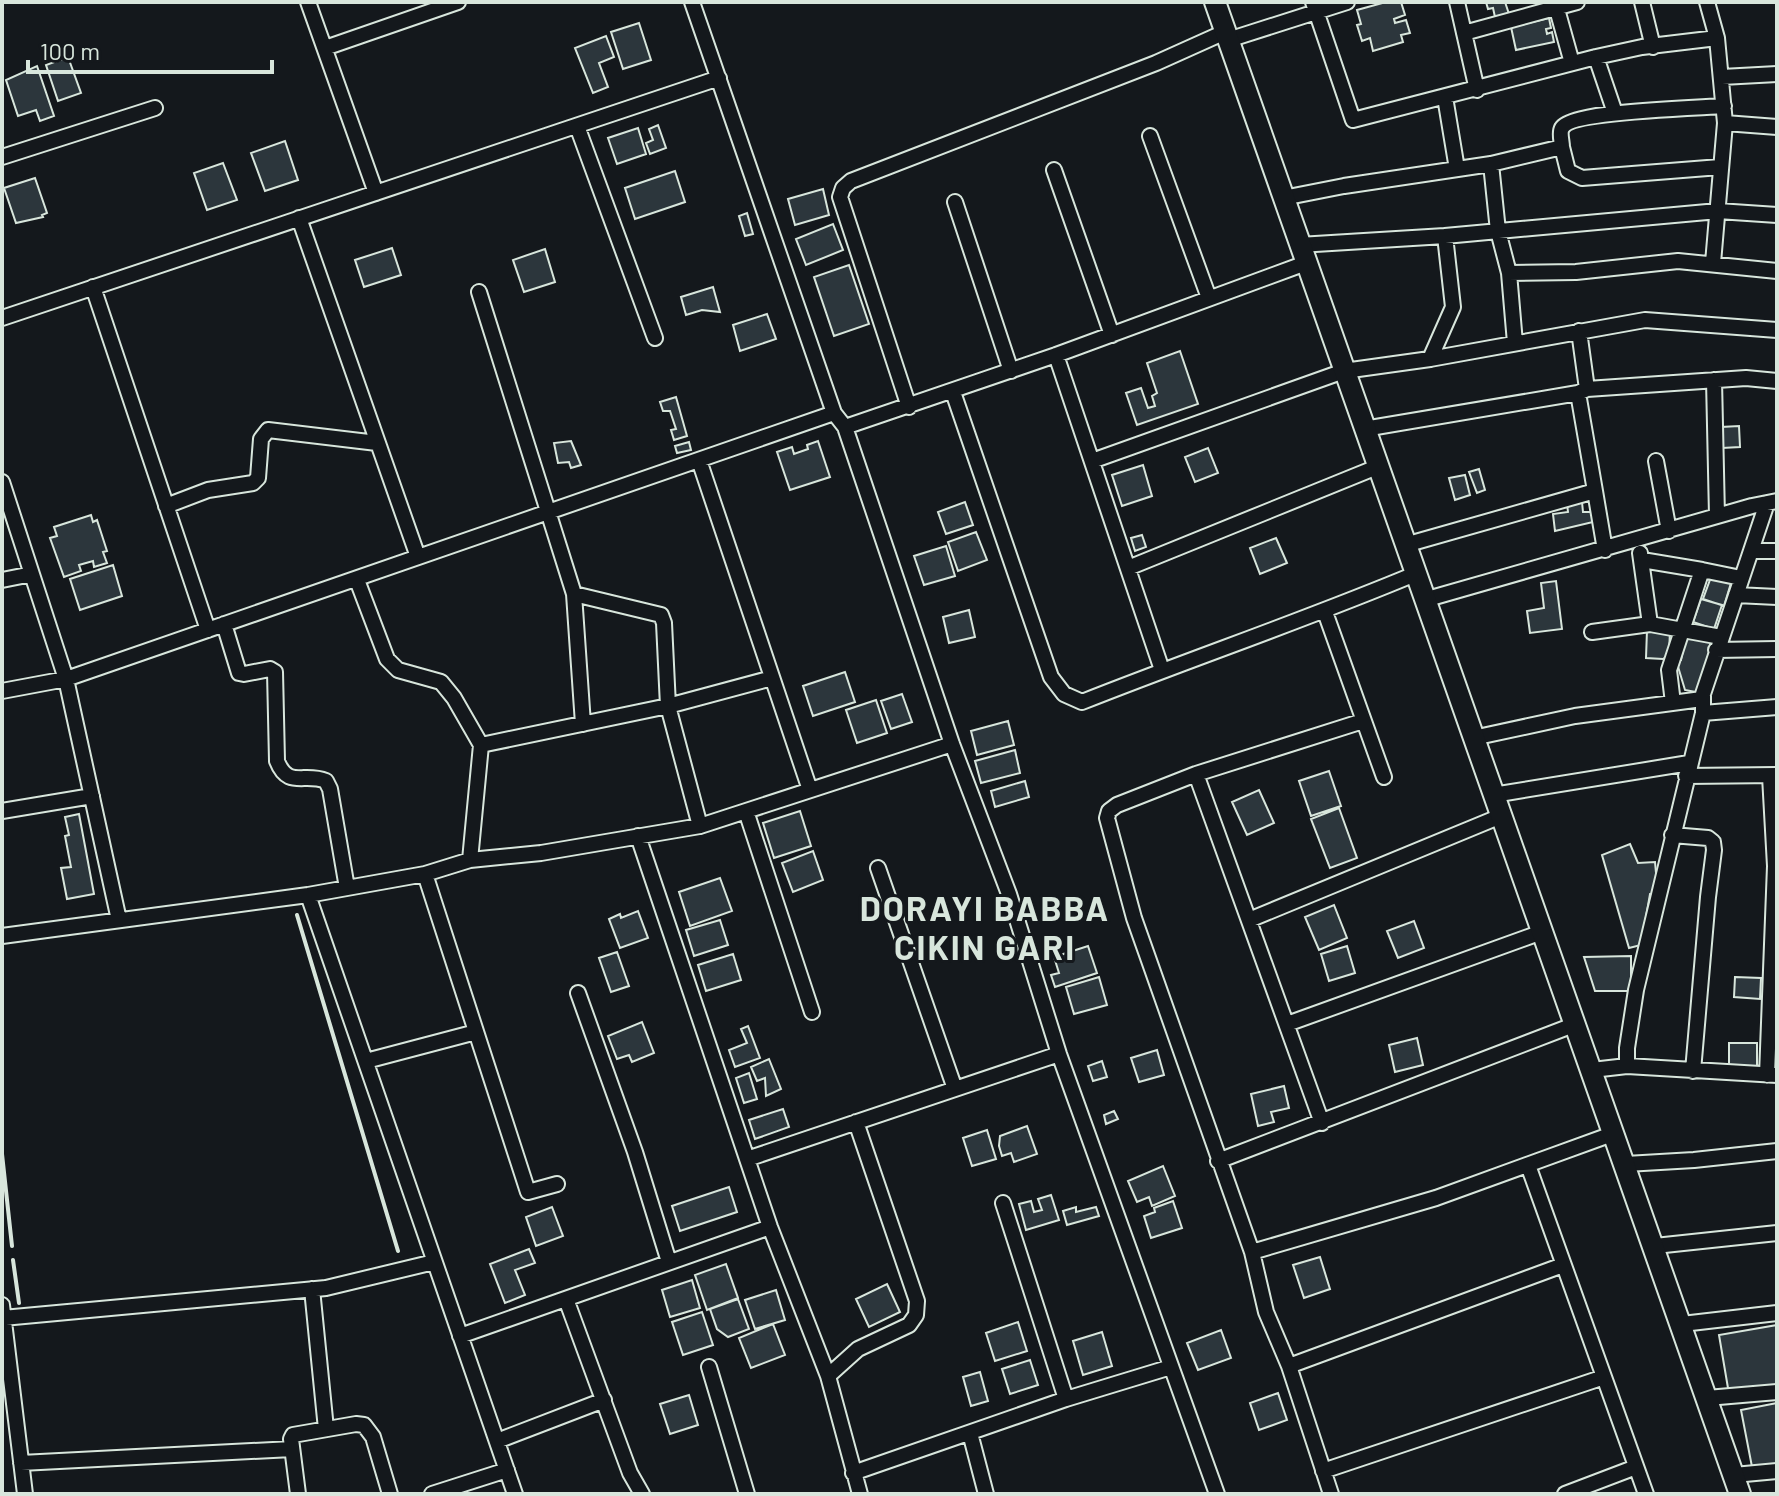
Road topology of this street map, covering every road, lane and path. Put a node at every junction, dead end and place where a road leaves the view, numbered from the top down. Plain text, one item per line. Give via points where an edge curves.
1 (308, 2) edge
2 (458, 2) edge
3 (692, 2) edge
4 (1215, 2) edge
5 (1347, 2) edge
6 (1457, 2) edge
7 (1577, 2) edge
8 (1642, 2) edge
9 (1707, 2) edge
10 (1556, 5) edge
11 (1315, 7) edge
12 (1464, 33) junction
13 (1226, 36) junction
14 (1717, 38) junction
15 (1653, 47) junction
16 (325, 48) junction
17 (1596, 57) junction
18 (1572, 63) junction
19 (1777, 74) edge
20 (1722, 77) junction
21 (719, 78) junction
22 (1477, 90) junction
23 (1445, 97) junction
24 (1724, 106) junction
25 (155, 108) dead end
26 (1615, 113) junction
27 (1725, 123) junction
28 (577, 126) junction
29 (1777, 127) edge
30 (1150, 136) dead end
31 (1562, 147) junction
32 (2, 157) edge
33 (1491, 164) junction
34 (1720, 167) junction
35 (1457, 169) junction
36 (1054, 170) dead end
37 (376, 193) junction
38 (1283, 198) junction
39 (955, 202) dead end
40 (1718, 211) junction
41 (1777, 215) edge
42 (299, 218) junction
43 (1498, 231) junction
44 (1445, 236) junction
45 (1302, 254) junction
46 (1713, 263) junction
47 (1777, 271) edge
48 (1509, 273) junction
49 (93, 287) junction
50 (479, 292) dead end
51 (1209, 298) junction
52 (2, 318) edge
53 (1777, 328) edge
54 (1579, 331) junction
55 (1112, 335) junction
56 (655, 338) dead end
57 (1515, 343) junction
58 (1056, 355) junction
59 (1430, 359) junction
60 (1011, 371) junction
61 (1344, 371) junction
62 (1714, 380) junction
63 (1777, 381) edge
64 (1583, 391) junction
65 (953, 392) junction
66 (909, 407) junction
67 (834, 413) junction
68 (845, 427) junction
69 (1364, 429) junction
70 (377, 443) junction
71 (699, 460) junction
72 (1092, 461) junction
73 (1656, 461) dead end
74 (1377, 467) junction
75 (2, 482) edge
76 (1595, 491) junction
77 (1772, 502) edge
78 (166, 506) junction
79 (548, 512) junction
80 (1717, 516) junction
81 (1669, 531) junction
82 (1637, 541) junction
83 (1405, 545) junction
84 (1605, 550) junction
85 (1751, 551) junction
86 (1777, 551) edge
87 (418, 557) junction
88 (1642, 560) junction
89 (1128, 568) junction
90 (1702, 570) junction
91 (32, 574) junction
92 (1415, 574) junction
93 (1741, 578) junction
94 (2, 580) edge
95 (357, 580) junction
96 (574, 594) junction
97 (1736, 595) junction
98 (1777, 597) edge
99 (1424, 600) junction
100 (1325, 612) junction
101 (224, 624) junction
102 (1650, 624) junction
103 (1683, 628) junction
104 (208, 630) junction
105 (1592, 632) dead end
106 (1718, 643) junction
107 (1777, 649) edge
108 (1162, 670) junction
109 (772, 678) junction
110 (66, 679) junction
111 (2, 691) edge
112 (1673, 703) junction
113 (668, 706) junction
114 (1702, 706) junction
115 (1777, 707) edge
116 (1363, 721) junction
117 (583, 724) junction
118 (1473, 738) junction
119 (952, 744) junction
120 (481, 745) junction
121 (1687, 770) junction
122 (1196, 774) junction
123 (1773, 775) edge
124 (1384, 777) dead end
125 (810, 790) junction
126 (1493, 795) junction
127 (92, 796) junction
128 (2, 811) edge
129 (746, 811) junction
130 (1501, 816) junction
131 (700, 826) junction
132 (1672, 835) junction
133 (638, 836) junction
134 (470, 860) junction
135 (878, 868) dead end
136 (425, 874) junction
137 (347, 888) junction
138 (308, 895) junction
139 (119, 920) junction
140 (1249, 920) junction
141 (1542, 932) junction
142 (2, 936) edge
143 (578, 993) dead end
144 (812, 1012) dead end
145 (1287, 1024) junction
146 (1576, 1024) junction
147 (476, 1032) junction
148 (1059, 1054) junction
149 (366, 1061) junction
150 (1627, 1066) junction
151 (1592, 1070) junction
152 (1693, 1071) junction
153 (1772, 1075) edge
154 (955, 1089) junction
155 (856, 1122) junction
156 (1322, 1123) junction
157 (1615, 1133) junction
158 (1777, 1151) edge
159 (747, 1159) junction
160 (1218, 1161) junction
161 (1626, 1164) junction
162 (1528, 1165) junction
163 (557, 1184) dead end
164 (1003, 1203) dead end
165 (770, 1227) junction
166 (1777, 1233) edge
167 (1655, 1246) junction
168 (1252, 1252) junction
169 (434, 1262) junction
170 (669, 1262) junction
171 (1563, 1265) junction
172 (312, 1289) junction
173 (566, 1299) junction
174 (3, 1311) edge
175 (1777, 1313) edge
176 (1682, 1324) junction
177 (460, 1336) junction
178 (1289, 1366) junction
179 (709, 1367) dead end
180 (1171, 1367) junction
181 (828, 1376) junction
182 (1604, 1377) junction
183 (7, 1384) edge
184 (1777, 1392) edge
185 (1707, 1398) junction
186 (1066, 1399) junction
187 (604, 1400) junction
188 (326, 1429) junction
189 (970, 1433) junction
190 (497, 1441) junction
191 (292, 1449) junction
192 (21, 1463) junction
193 (1636, 1467) junction
194 (507, 1470) junction
195 (1323, 1471) junction
196 (1777, 1471) edge
197 (853, 1473) junction
198 (1737, 1484) edge
199 (25, 1494) edge
200 (298, 1494) edge
201 (390, 1494) edge
202 (432, 1494) edge
203 (515, 1494) edge
204 (642, 1494) edge
205 (747, 1494) edge
206 (860, 1494) edge
207 (986, 1494) edge
208 (1217, 1494) edge
209 (1331, 1494) edge
210 (1565, 1494) edge
211 (1646, 1494) edge

1 - 16 street
2 - 16 street
3 - 21 street
4 - 13 street
5 - 11 street
6 - 12 street
7 - 10 street
8 - 15 street
9 - 14 street
10 - 12 street
10 - 18 street
11 - 13 street
11 - 23 street via 1353,120
12 - 22 street
13 - 38 street
13 - 66 street via 1193,44 843,188 840,197
14 - 15 street
14 - 20 street
15 - 17 street
16 - 37 street
17 - 18 street
17 - 26 street
18 - 22 street
19 - 20 street
20 - 24 street
21 - 28 street
21 - 67 street
22 - 23 street
23 - 35 street
24 - 26 street
24 - 27 street
25 - 32 street
26 - 31 street via 1564,124
27 - 29 street
27 - 34 street
28 - 37 street
28 - 56 street
30 - 51 street
31 - 33 street
31 - 34 street via 1568,171 1582,178
33 - 35 street
33 - 43 street
34 - 40 street
35 - 38 street
36 - 55 street
37 - 42 street
38 - 45 street
39 - 60 street
40 - 41 street
40 - 43 street
40 - 46 street
42 - 49 street
42 - 70 street
43 - 44 street
43 - 48 street
44 - 45 street
44 - 59 street via 1453,307
45 - 51 street
45 - 61 street
46 - 47 street
46 - 48 street
48 - 57 street
49 - 52 street
49 - 78 street
50 - 79 street
51 - 55 street
53 - 54 street via 1645,320
54 - 57 street
54 - 64 street
55 - 58 street
57 - 59 street
58 - 60 street
58 - 72 street
59 - 61 street
60 - 65 street
61 - 69 street
61 - 72 street
62 - 63 street
62 - 64 street
62 - 80 street
64 - 69 street
64 - 76 street
65 - 66 street
65 - 108 street via 1051,677 1064,694 1082,702
66 - 68 street
67 - 68 street
67 - 71 street
68 - 119 street
69 - 74 street
70 - 78 street via 268,430 261,439 258,478 253,483 208,490
70 - 87 street
71 - 79 street
71 - 109 street
72 - 89 street
73 - 81 street
74 - 83 street
74 - 89 street
75 - 91 street
76 - 83 street
76 - 84 street
77 - 80 street
77 - 85 street
78 - 104 street
79 - 87 street
79 - 96 street
80 - 81 street
81 - 82 street
82 - 84 street
82 - 88 street
83 - 92 street
84 - 99 street
85 - 86 street
85 - 93 street
87 - 95 street
88 - 90 street
88 - 102 street
89 - 108 street
90 - 93 street
90 - 103 street
91 - 94 street
91 - 110 street
92 - 99 street
92 - 100 street
93 - 97 street
95 - 101 street
95 - 120 street via 387,659 398,670 441,682
96 - 113 street via 661,615
96 - 117 street
97 - 98 street
97 - 106 street
99 - 118 street
100 - 108 street
100 - 116 street
101 - 104 street
101 - 137 street via 239,673 275,672 277,761 282,773 292,779 326,781 330,789
102 - 103 street
102 - 105 street
103 - 106 street
103 - 112 street via 1669,670
104 - 110 street
106 - 107 street
106 - 114 street
109 - 113 street
109 - 125 street
110 - 111 street
110 - 127 street
112 - 114 street
112 - 118 street via 1575,716
113 - 117 street
113 - 131 street
114 - 115 street
114 - 121 street
116 - 122 street
116 - 124 street
117 - 120 street
118 - 126 street
119 - 125 street
119 - 148 street via 1009,894
120 - 134 street
121 - 123 street
121 - 126 street
121 - 132 street
122 - 140 street
122 - 160 street via 1117,805 1107,818 1144,946
123 - 153 street
125 - 129 street
126 - 130 street
127 - 128 street
127 - 139 street
129 - 131 street
129 - 144 street
130 - 140 street
130 - 141 street
131 - 133 street
132 - 150 street via 1636,990
132 - 152 street via 1708,838 1714,850
133 - 134 street
133 - 159 street
134 - 136 street
135 - 154 street
136 - 137 street
136 - 147 street
137 - 138 street
138 - 139 street
138 - 149 street
139 - 142 street
140 - 145 street
141 - 145 street
141 - 146 street
143 - 170 street
145 - 156 street
146 - 151 street
146 - 156 street
147 - 149 street
147 - 163 street via 528,1192
148 - 154 street
148 - 180 street
149 - 169 street
150 - 151 street
150 - 152 street
151 - 157 street
152 - 153 street
154 - 155 street
155 - 159 street
155 - 181 street via 917,1301 916,1315 909,1325 858,1349
156 - 160 street
157 - 161 street
157 - 162 street
158 - 161 street
159 - 165 street
160 - 168 street
161 - 167 street
162 - 168 street
162 - 171 street
164 - 186 street
165 - 170 street
165 - 181 street
166 - 167 street
167 - 176 street
168 - 178 street via 1266,1312
169 - 172 street
169 - 177 street
170 - 173 street
171 - 178 street
171 - 182 street
172 - 174 street
172 - 188 street
173 - 177 street
173 - 187 street
174 - 183 street
175 - 176 street
176 - 185 street
177 - 190 street
178 - 195 street
179 - 205 street
180 - 186 street
180 - 208 street
181 - 197 street
182 - 193 street
182 - 195 street
183 - 192 street
184 - 185 street
185 - 198 street
186 - 189 street
187 - 190 street
187 - 204 street
188 - 191 street via 296,1433
188 - 201 street via 364,1425 373,1437
189 - 197 street
189 - 207 street
190 - 194 street
191 - 192 street
191 - 200 street
192 - 199 street
193 - 210 street
193 - 211 street
194 - 202 street
194 - 203 street
195 - 209 street
196 - 198 street
197 - 206 street

